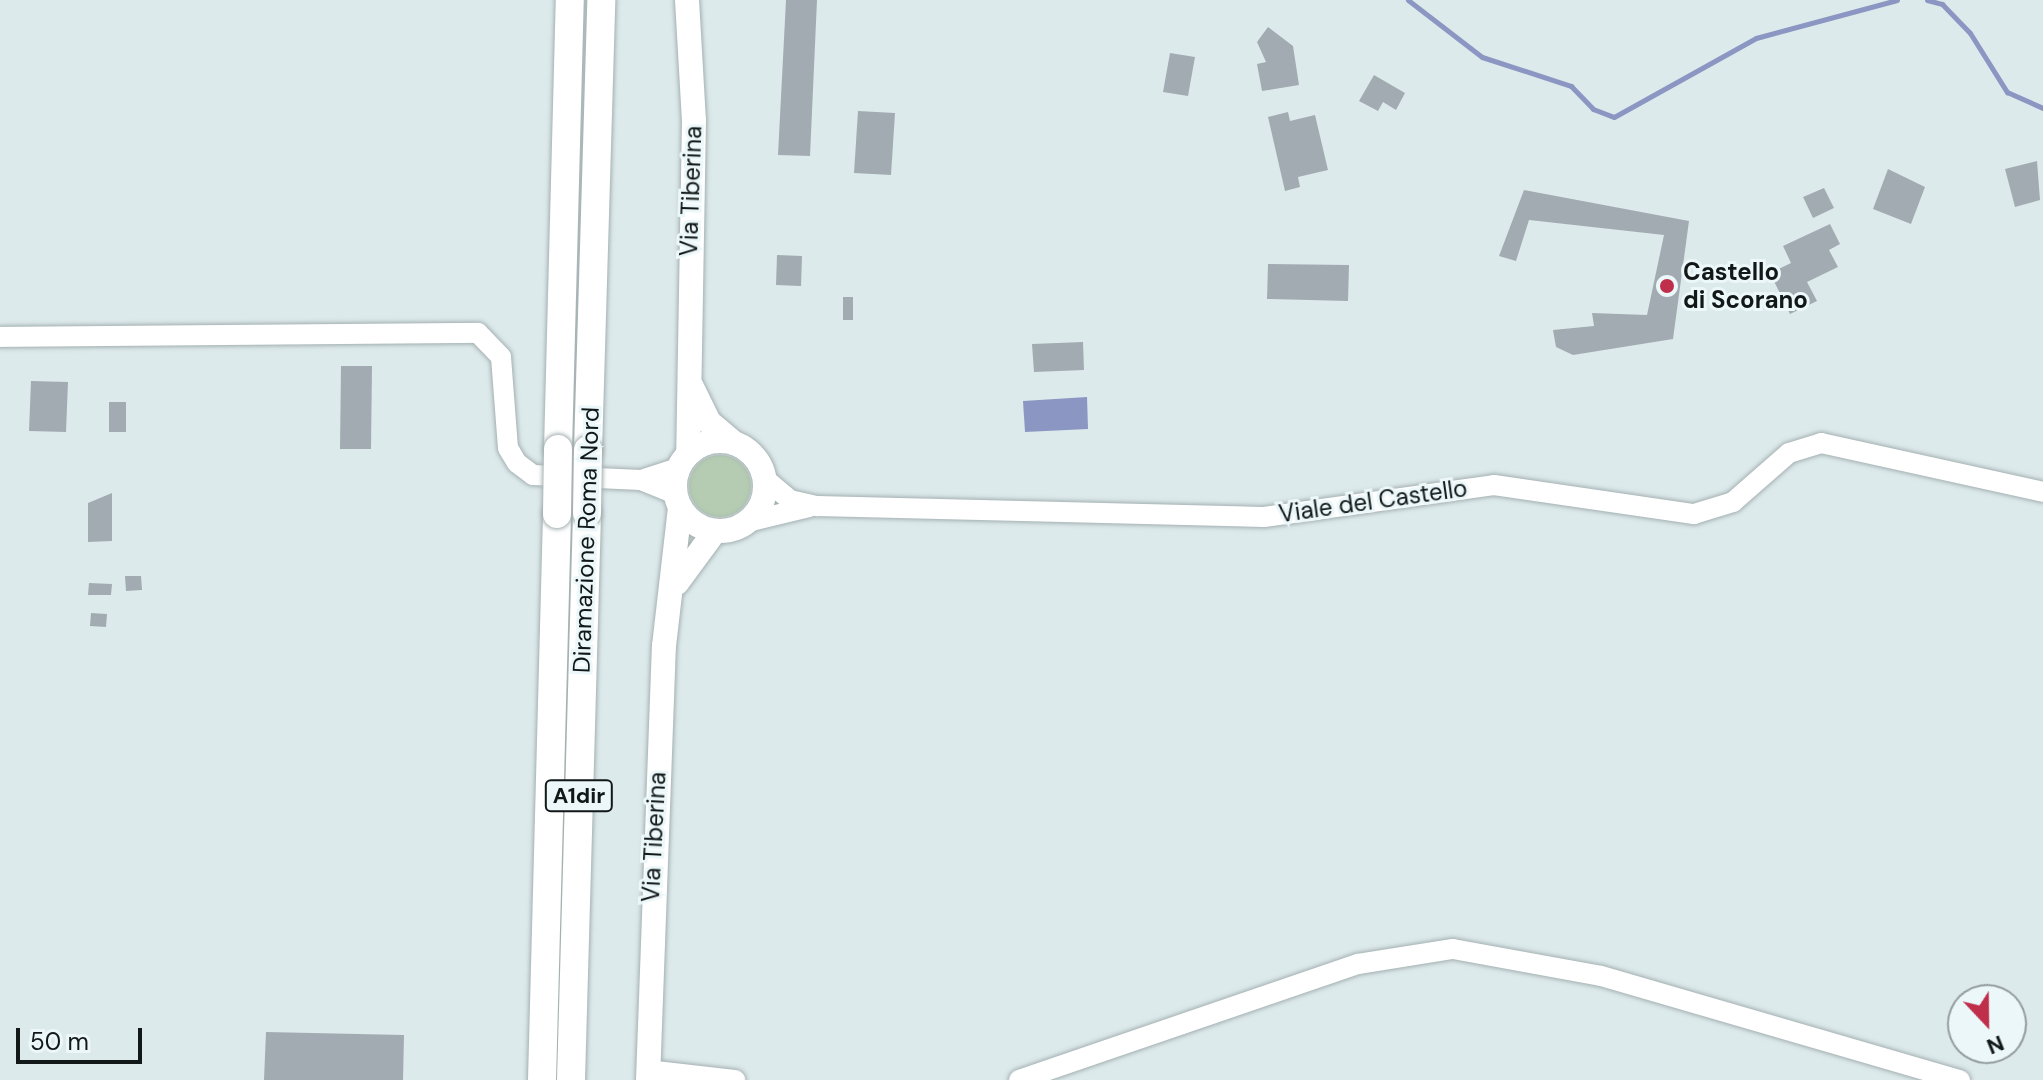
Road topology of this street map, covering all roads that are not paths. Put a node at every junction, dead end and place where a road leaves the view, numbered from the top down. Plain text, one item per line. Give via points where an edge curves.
1 (570, 0) edge
2 (601, 0) edge
3 (689, 7) edge
4 (0, 337) edge
5 (689, 382) junction
6 (733, 442) junction
7 (683, 461) junction
8 (765, 479) junction
9 (641, 480) junction
10 (2043, 492) edge
11 (677, 500) junction
12 (817, 506) junction
13 (747, 522) junction
14 (715, 531) junction
15 (670, 595) junction
16 (648, 1075) edge
17 (542, 1080) edge
18 (571, 1080) edge
19 (735, 1080) edge
20 (1019, 1080) edge
21 (1960, 1080) edge

1 - 17 highway, Diramazione Roma Nord / A1dir, bridge
2 - 18 highway, Diramazione Roma Nord / A1dir, bridge
3 - 5 main road, Via Tiberina
4 - 9 street via 478,333 501,357 508,448 517,463 533,475
5 - 6 main road via 705,417
5 - 7 main road, Via Tiberina
6 - 7 main road via 709,442
6 - 8 main road via 754,456
7 - 9 street
7 - 11 main road
8 - 12 street via 790,500
8 - 13 main road via 762,503
9 - 11 street
10 - 12 street, Viale del Castello via 1821,443 1783,456 1733,502 1694,514 1494,485 1264,517
11 - 14 main road
11 - 15 main road, Via Tiberina
12 - 13 street
13 - 14 main road
14 - 15 main road
15 - 16 main road, Via Tiberina
16 - 19 street
20 - 21 street via 1358,964 1453,949 1601,976

